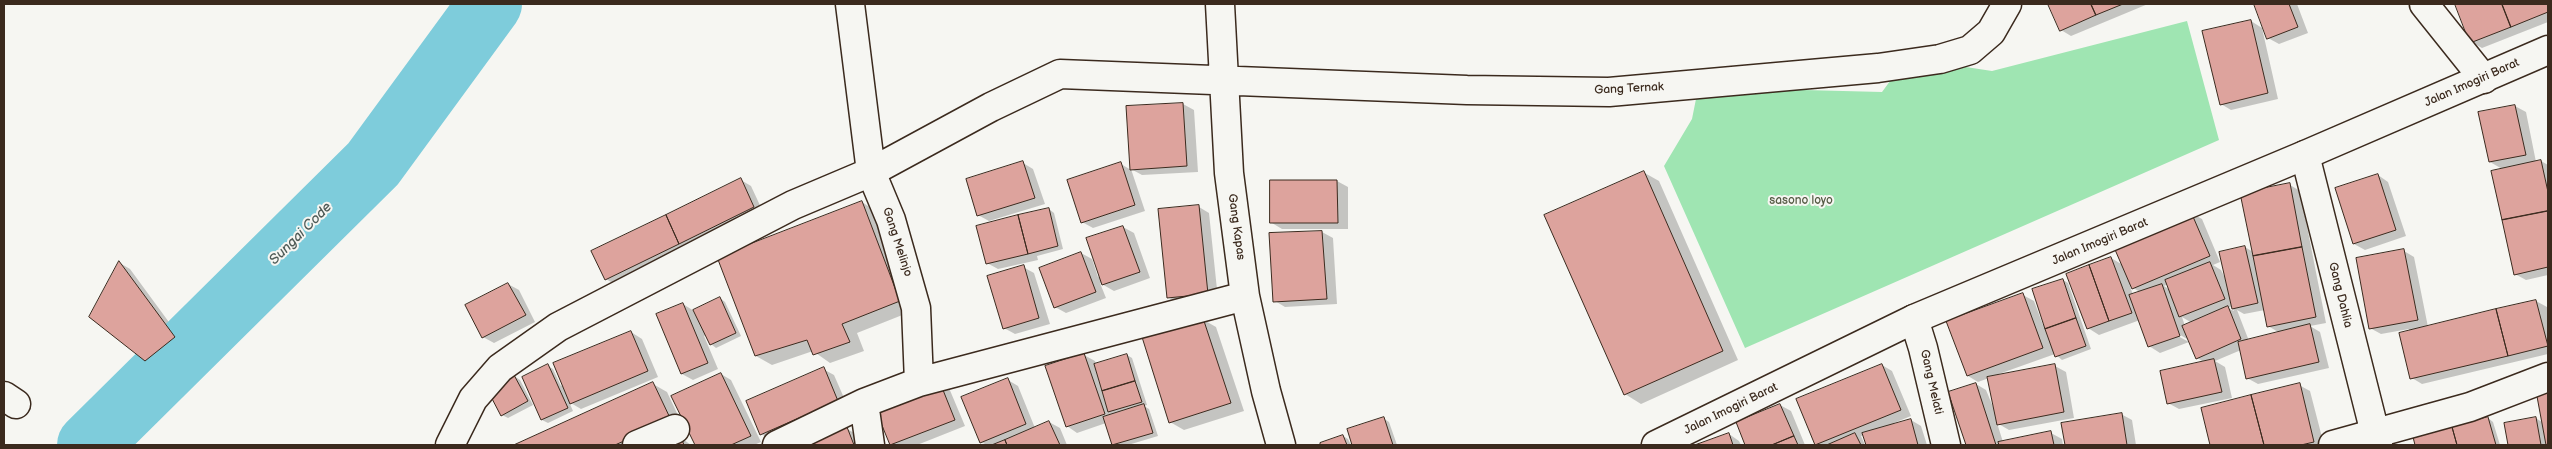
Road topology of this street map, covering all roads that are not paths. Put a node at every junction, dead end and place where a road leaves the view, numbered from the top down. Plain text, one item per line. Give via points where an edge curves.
1 (850, 4) edge
2 (1220, 4) edge
3 (2007, 4) edge
4 (2424, 4) edge
5 (2548, 50) edge
6 (2484, 78) junction
7 (1225, 79) junction
8 (2305, 155) junction
9 (871, 172) junction
10 (1246, 296) junction
11 (1914, 319) junction
12 (2548, 377) edge
13 (919, 382) junction
14 (864, 403) junction
15 (675, 428) dead end
16 (2376, 440) edge
17 (450, 445) edge
18 (637, 445) edge
19 (778, 445) edge
20 (870, 445) edge
21 (1281, 445) edge
22 (1656, 445) edge
23 (1946, 445) edge
24 (2333, 445) edge

1 - 9 street, Gang Melinjo
2 - 7 street, Gang Kapas
3 - 7 street, Gang Ternak via 1991,32 1970,50 1940,59 1878,68 1609,92 1467,90
4 - 6 street
5 - 6 street, Jalan Imogiri Barat
6 - 8 street, Jalan Imogiri Barat
7 - 9 street, Gang Ternak via 1060,74
7 - 10 street, Gang Kapas via 1228,173
8 - 11 street, Jalan Imogiri Barat
8 - 16 street, Gang Dahlia
9 - 13 street, Gang Melinjo via 891,220 912,289 918,328
9 - 17 street, Gang Ternak via 793,205 558,327 500,368 473,399
10 - 13 street
10 - 21 street, Gang Kapas
11 - 22 street, Jalan Imogiri Barat
11 - 23 street, Gang Melati
12 - 16 street
13 - 14 street
14 - 19 street
14 - 20 street
15 - 18 street
16 - 24 street

